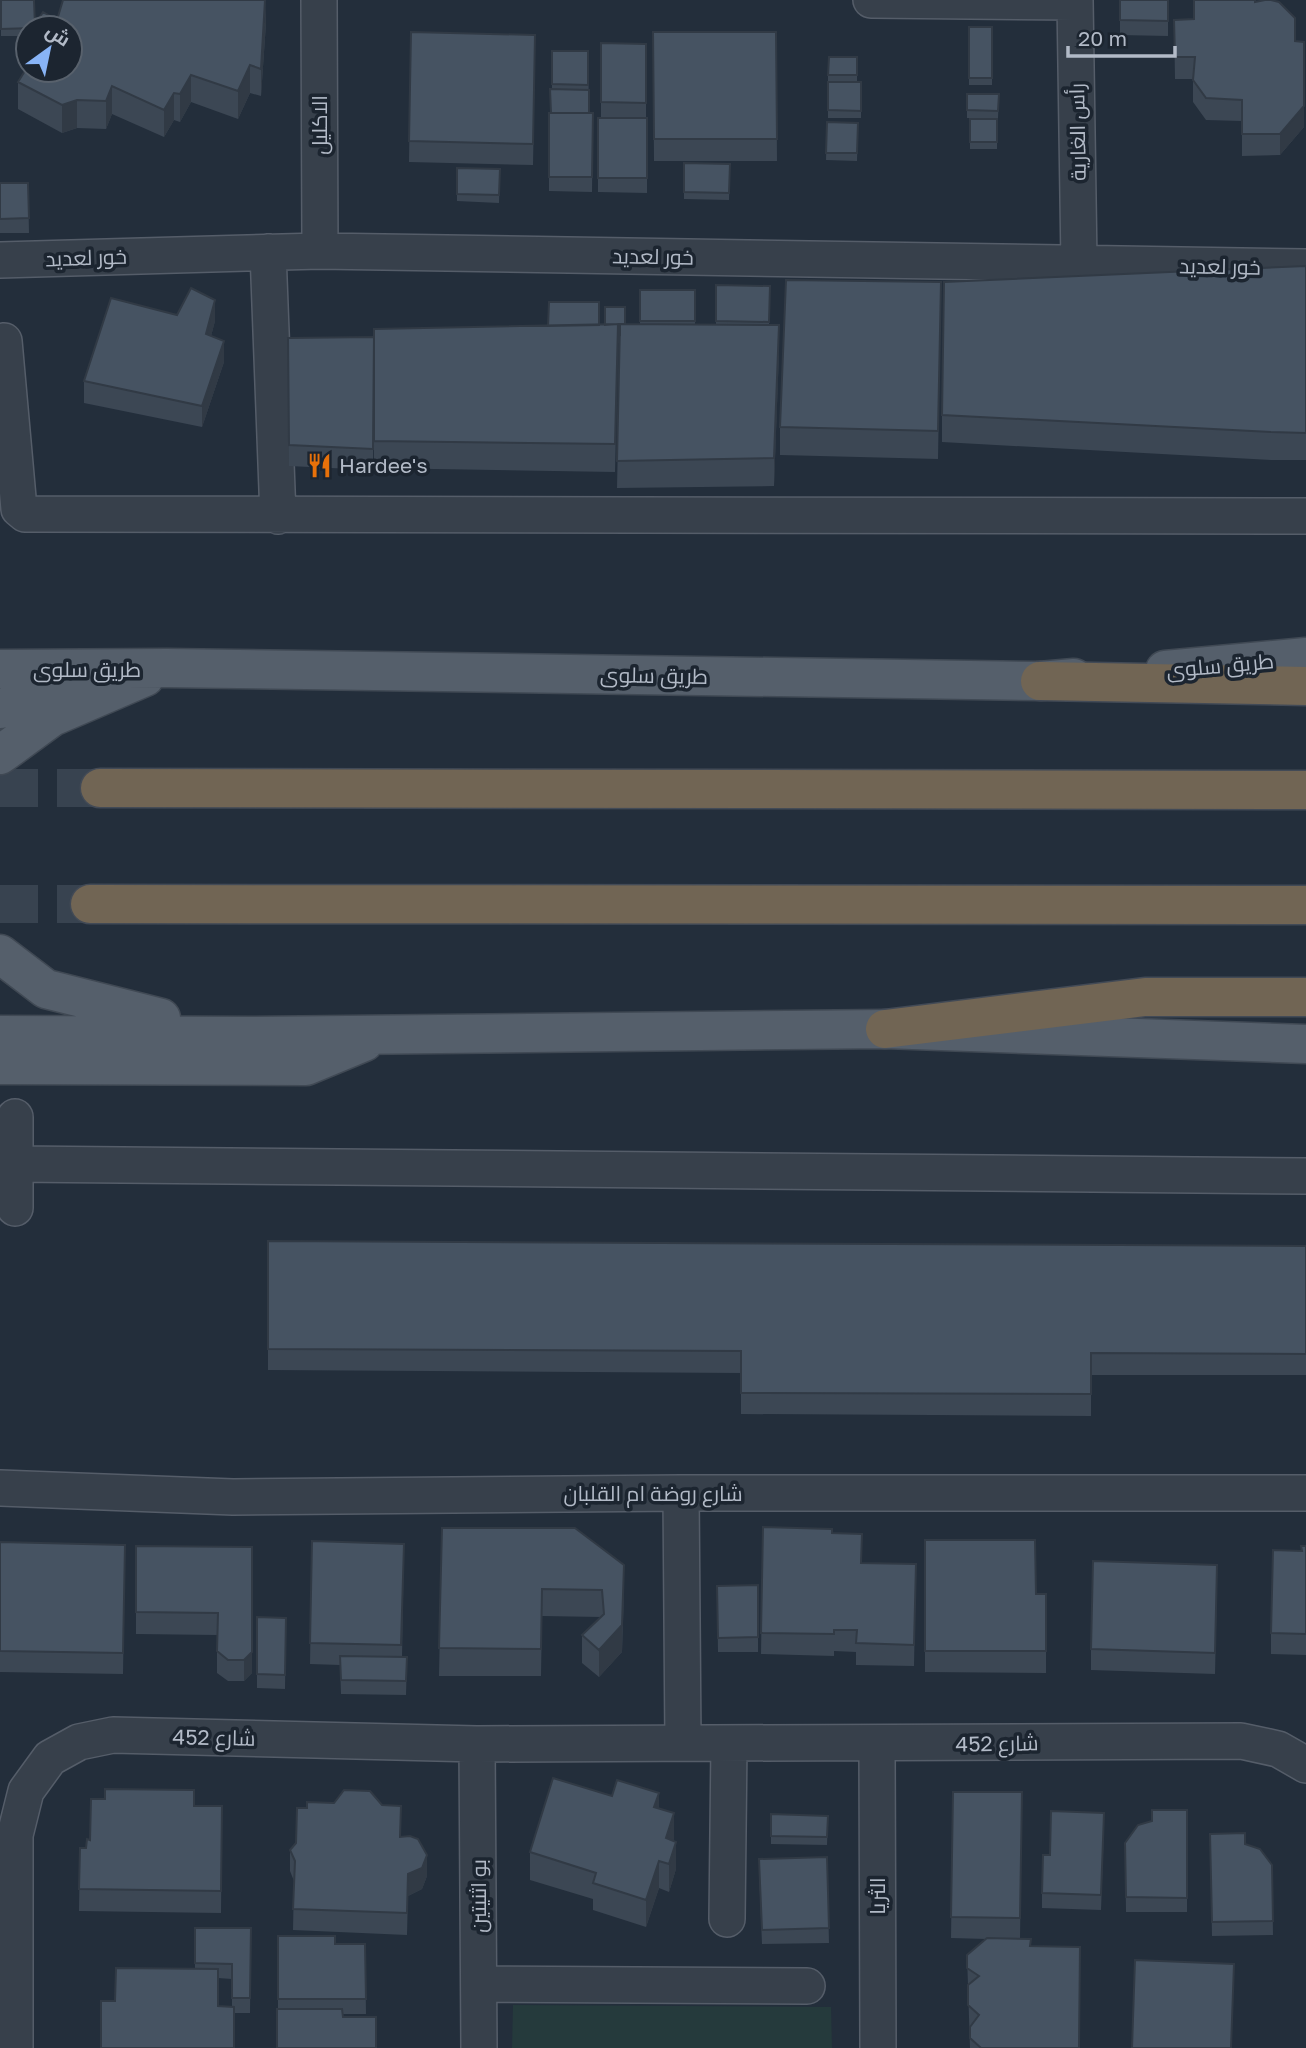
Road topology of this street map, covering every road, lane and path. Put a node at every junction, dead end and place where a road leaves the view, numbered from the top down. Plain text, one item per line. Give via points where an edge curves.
1 (319, 0) edge
2 (871, 0) edge
3 (1075, 1) edge
4 (320, 251) junction
5 (268, 252) junction
6 (0, 260) edge
7 (1079, 263) junction
8 (1306, 267) edge
9 (4, 341) dead end
10 (278, 516) junction
11 (1306, 516) edge
12 (0, 648) edge
13 (1306, 657) edge
14 (167, 668) junction
15 (0, 669) edge
16 (101, 669) junction
17 (1040, 681) junction
18 (1306, 686) edge
19 (0, 709) edge
20 (0, 755) edge
21 (100, 788) tunnel mouth
22 (1306, 790) edge
23 (90, 904) tunnel mouth
24 (1306, 905) edge
25 (0, 954) edge
26 (1306, 997) edge
27 (0, 1016) edge
28 (886, 1029) junction
29 (65, 1034) junction
30 (0, 1035) edge
31 (381, 1035) junction
32 (254, 1036) junction
33 (1306, 1044) edge
34 (0, 1065) edge
35 (15, 1117) dead end
36 (15, 1164) junction
37 (1306, 1176) edge
38 (15, 1209) dead end
39 (0, 1488) edge
40 (681, 1493) junction
41 (1306, 1493) edge
42 (682, 1743) junction
43 (477, 1744) junction
44 (729, 1744) junction
45 (877, 1745) junction
46 (1306, 1765) edge
47 (727, 1919) dead end
48 (479, 1984) junction
49 (807, 1986) dead end
50 (15, 2048) edge
51 (479, 2048) edge
52 (878, 2048) edge

1 - 4 street, الاكليل
2 - 3 street
3 - 7 street, رأس الغارية
4 - 5 street, خور لعديد
4 - 7 street, خور لعديد
5 - 6 street, خور لعديد
5 - 10 street
7 - 8 street, خور لعديد
9 - 10 street via 19,509 25,514
10 - 11 street
12 - 16 main road
13 - 17 main road, طريق سلوى
14 - 16 main road, طريق سلوى
14 - 17 main road, طريق سلوى
14 - 20 main road via 52,717
15 - 16 main road, طريق سلوى
16 - 19 main road
17 - 18 highway
21 - 22 highway
23 - 24 highway
25 - 32 main road via 46,989 138,1014
26 - 28 highway via 1145,997
27 - 29 main road
28 - 31 main road
28 - 33 main road
29 - 30 main road
29 - 32 main road
31 - 32 main road
31 - 34 main road via 306,1066
35 - 36 street
36 - 37 street
36 - 38 street
39 - 40 street, شارع روضة ام القلبان via 233,1497
40 - 41 street, شارع روضة ام القلبان
40 - 42 street
42 - 43 street, شارع 452
42 - 44 street, شارع 452
43 - 48 street, بو اثنيتين
43 - 50 street, شارع 452 via 113,1735 79,1742 50,1758 26,1791 15,1836
44 - 45 street, شارع 452
44 - 47 street
45 - 46 street, شارع 452 via 1241,1741 1278,1749
45 - 52 street, الثريا
48 - 49 street
48 - 51 street, بو اثنيتين

